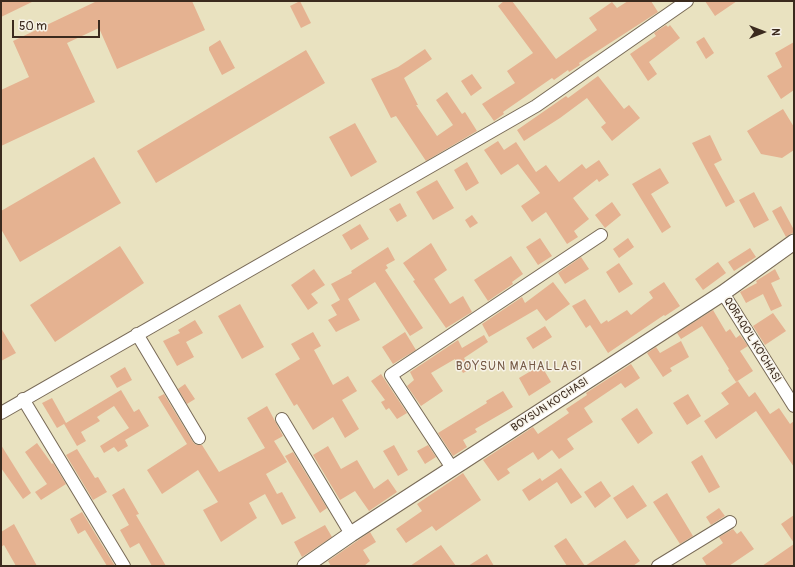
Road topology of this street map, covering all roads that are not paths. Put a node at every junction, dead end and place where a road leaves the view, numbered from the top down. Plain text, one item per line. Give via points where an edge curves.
1 (687, 1) edge
2 (601, 234) dead end
3 (794, 242) edge
4 (723, 293) junction
5 (137, 334) junction
6 (23, 399) junction
7 (794, 406) edge
8 (1, 413) edge
9 (282, 419) dead end
10 (199, 438) dead end
11 (452, 468) junction
12 (730, 522) dead end
13 (351, 534) junction
14 (124, 566) edge
15 (305, 566) edge
16 (658, 566) edge

1 - 5 street via 536,106
2 - 11 street via 391,375
3 - 4 street, BOYSUN KO'CHASI
4 - 7 street, QORAQO'L KO'CHASI
4 - 11 street, BOYSUN KO'CHASI
5 - 6 street
5 - 10 street
6 - 8 street
6 - 14 street
9 - 13 street
11 - 13 street, BOYSUN KO'CHASI
12 - 16 street
13 - 15 street, BOYSUN KO'CHASI

